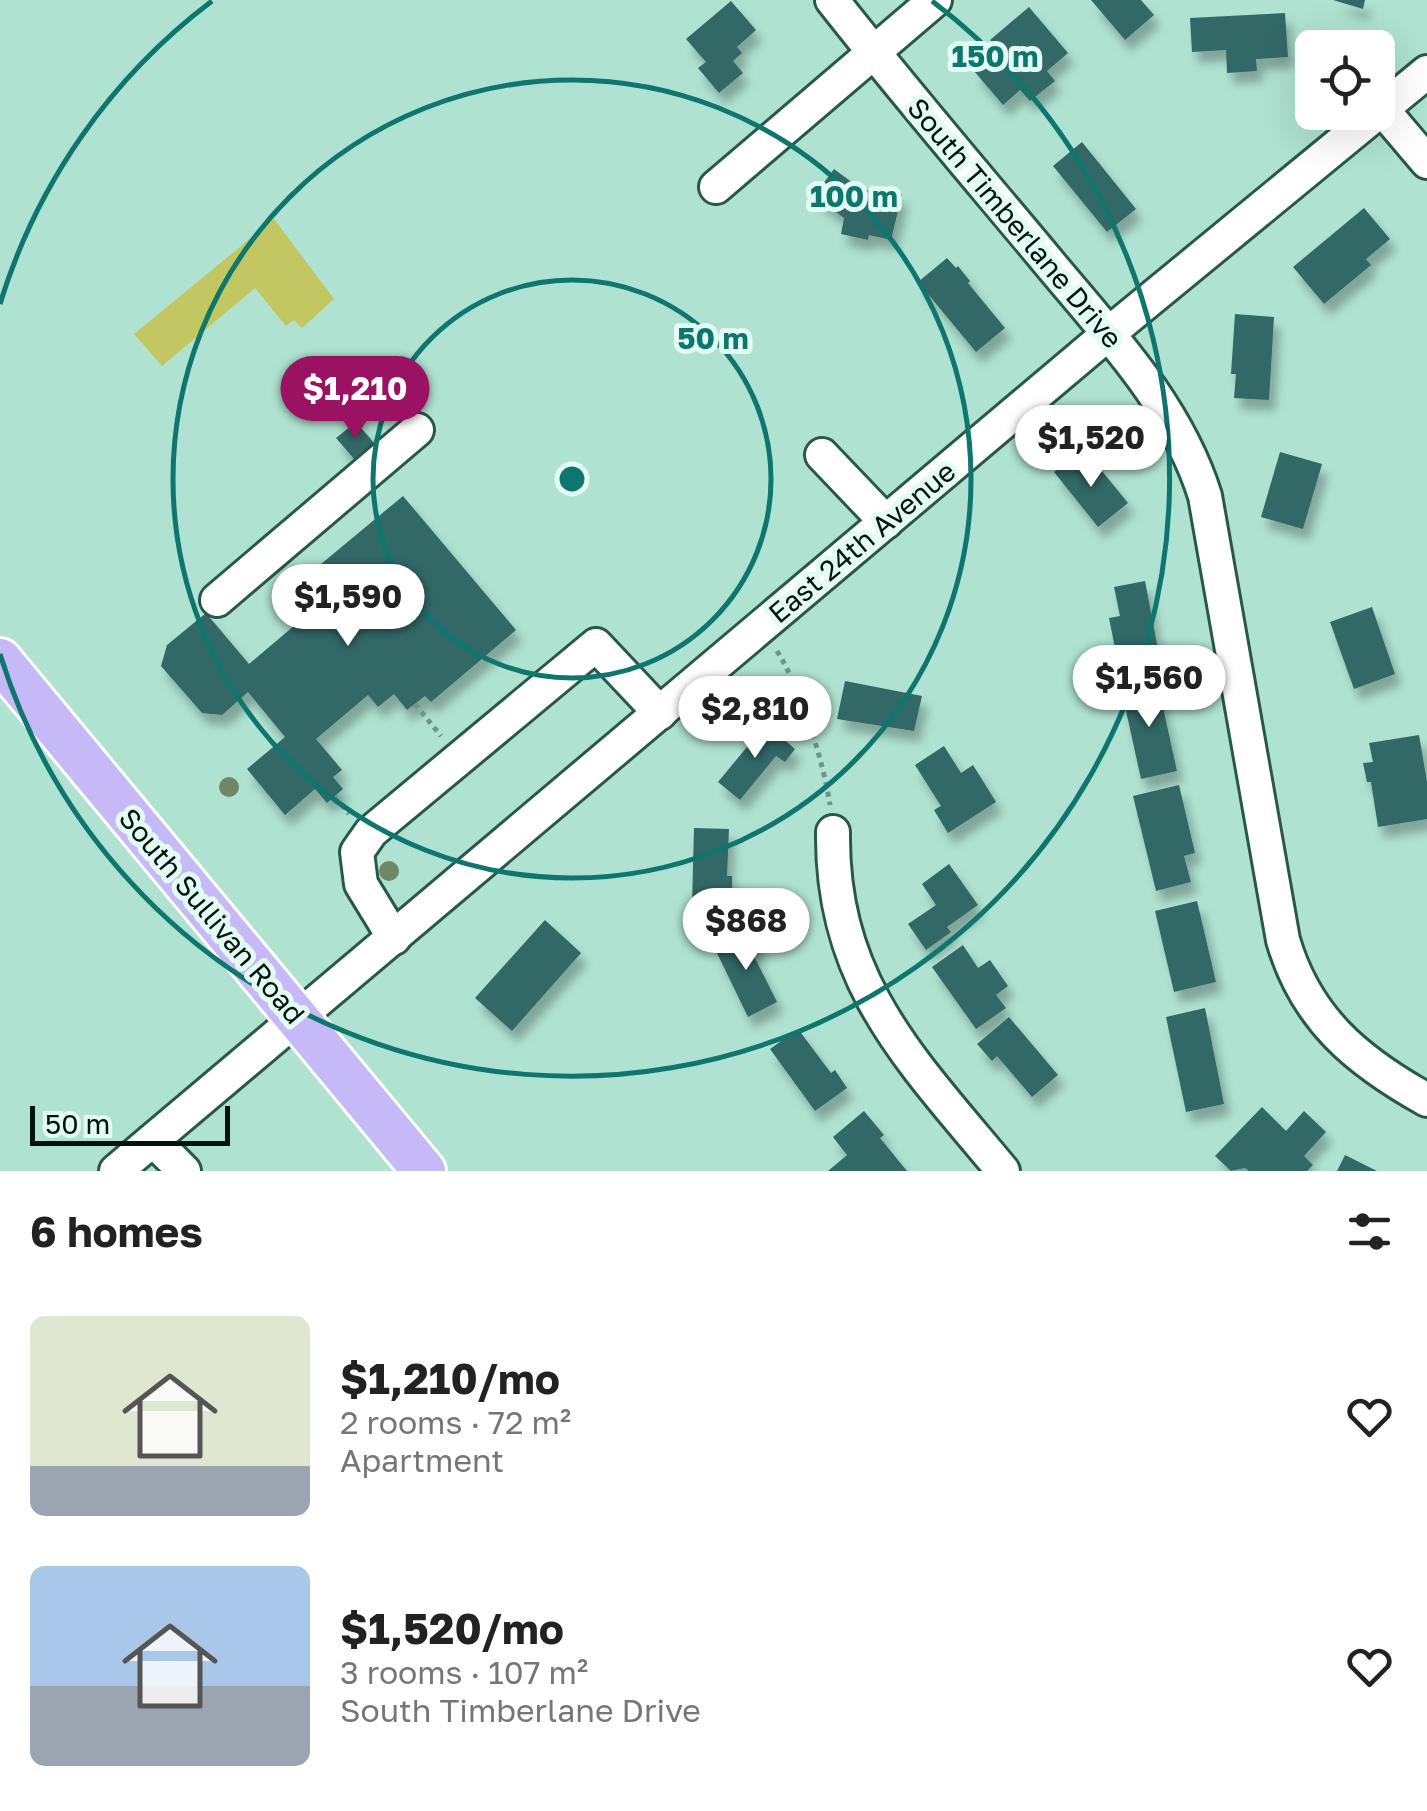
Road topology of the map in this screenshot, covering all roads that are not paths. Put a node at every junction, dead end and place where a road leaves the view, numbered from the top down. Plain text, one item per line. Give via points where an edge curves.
1 (832, 0) edge
2 (935, 0) edge
3 (872, 51) junction
4 (1427, 72) edge
5 (1395, 98) edge
6 (1395, 124) edge
7 (1356, 130) edge
8 (1427, 162) edge
9 (716, 187) dead end
10 (1108, 334) junction
11 (417, 430) dead end
12 (822, 455) dead end
13 (886, 522) junction
14 (217, 600) dead end
15 (0, 660) edge
16 (660, 713) junction
17 (833, 832) road end
18 (394, 938) junction
19 (298, 1020) junction
20 (1427, 1100) edge
21 (153, 1140) junction
22 (116, 1171) edge
23 (184, 1171) edge
24 (424, 1171) edge
25 (1003, 1171) edge

1 - 3 street, South Timberlane Drive
2 - 3 street
3 - 9 street
3 - 10 street, South Timberlane Drive
4 - 5 street, East 24th Avenue
6 - 8 street
7 - 10 street, East 24th Avenue
10 - 13 street, East 24th Avenue
10 - 20 street, South Timberlane Drive via 1166,410 1205,496 1293,975 1313,1009 1348,1045
11 - 14 street
12 - 13 street
13 - 16 street, East 24th Avenue
15 - 19 main road, South Sullivan Road
16 - 18 street, East 24th Avenue
16 - 18 street via 596,645 372,832 356,852 360,884
17 - 25 street via 839,910 868,992 915,1064
18 - 19 street, East 24th Avenue
19 - 21 street, East 24th Avenue
19 - 24 main road, South Sullivan Road
21 - 22 street, East 24th Avenue
21 - 23 street

